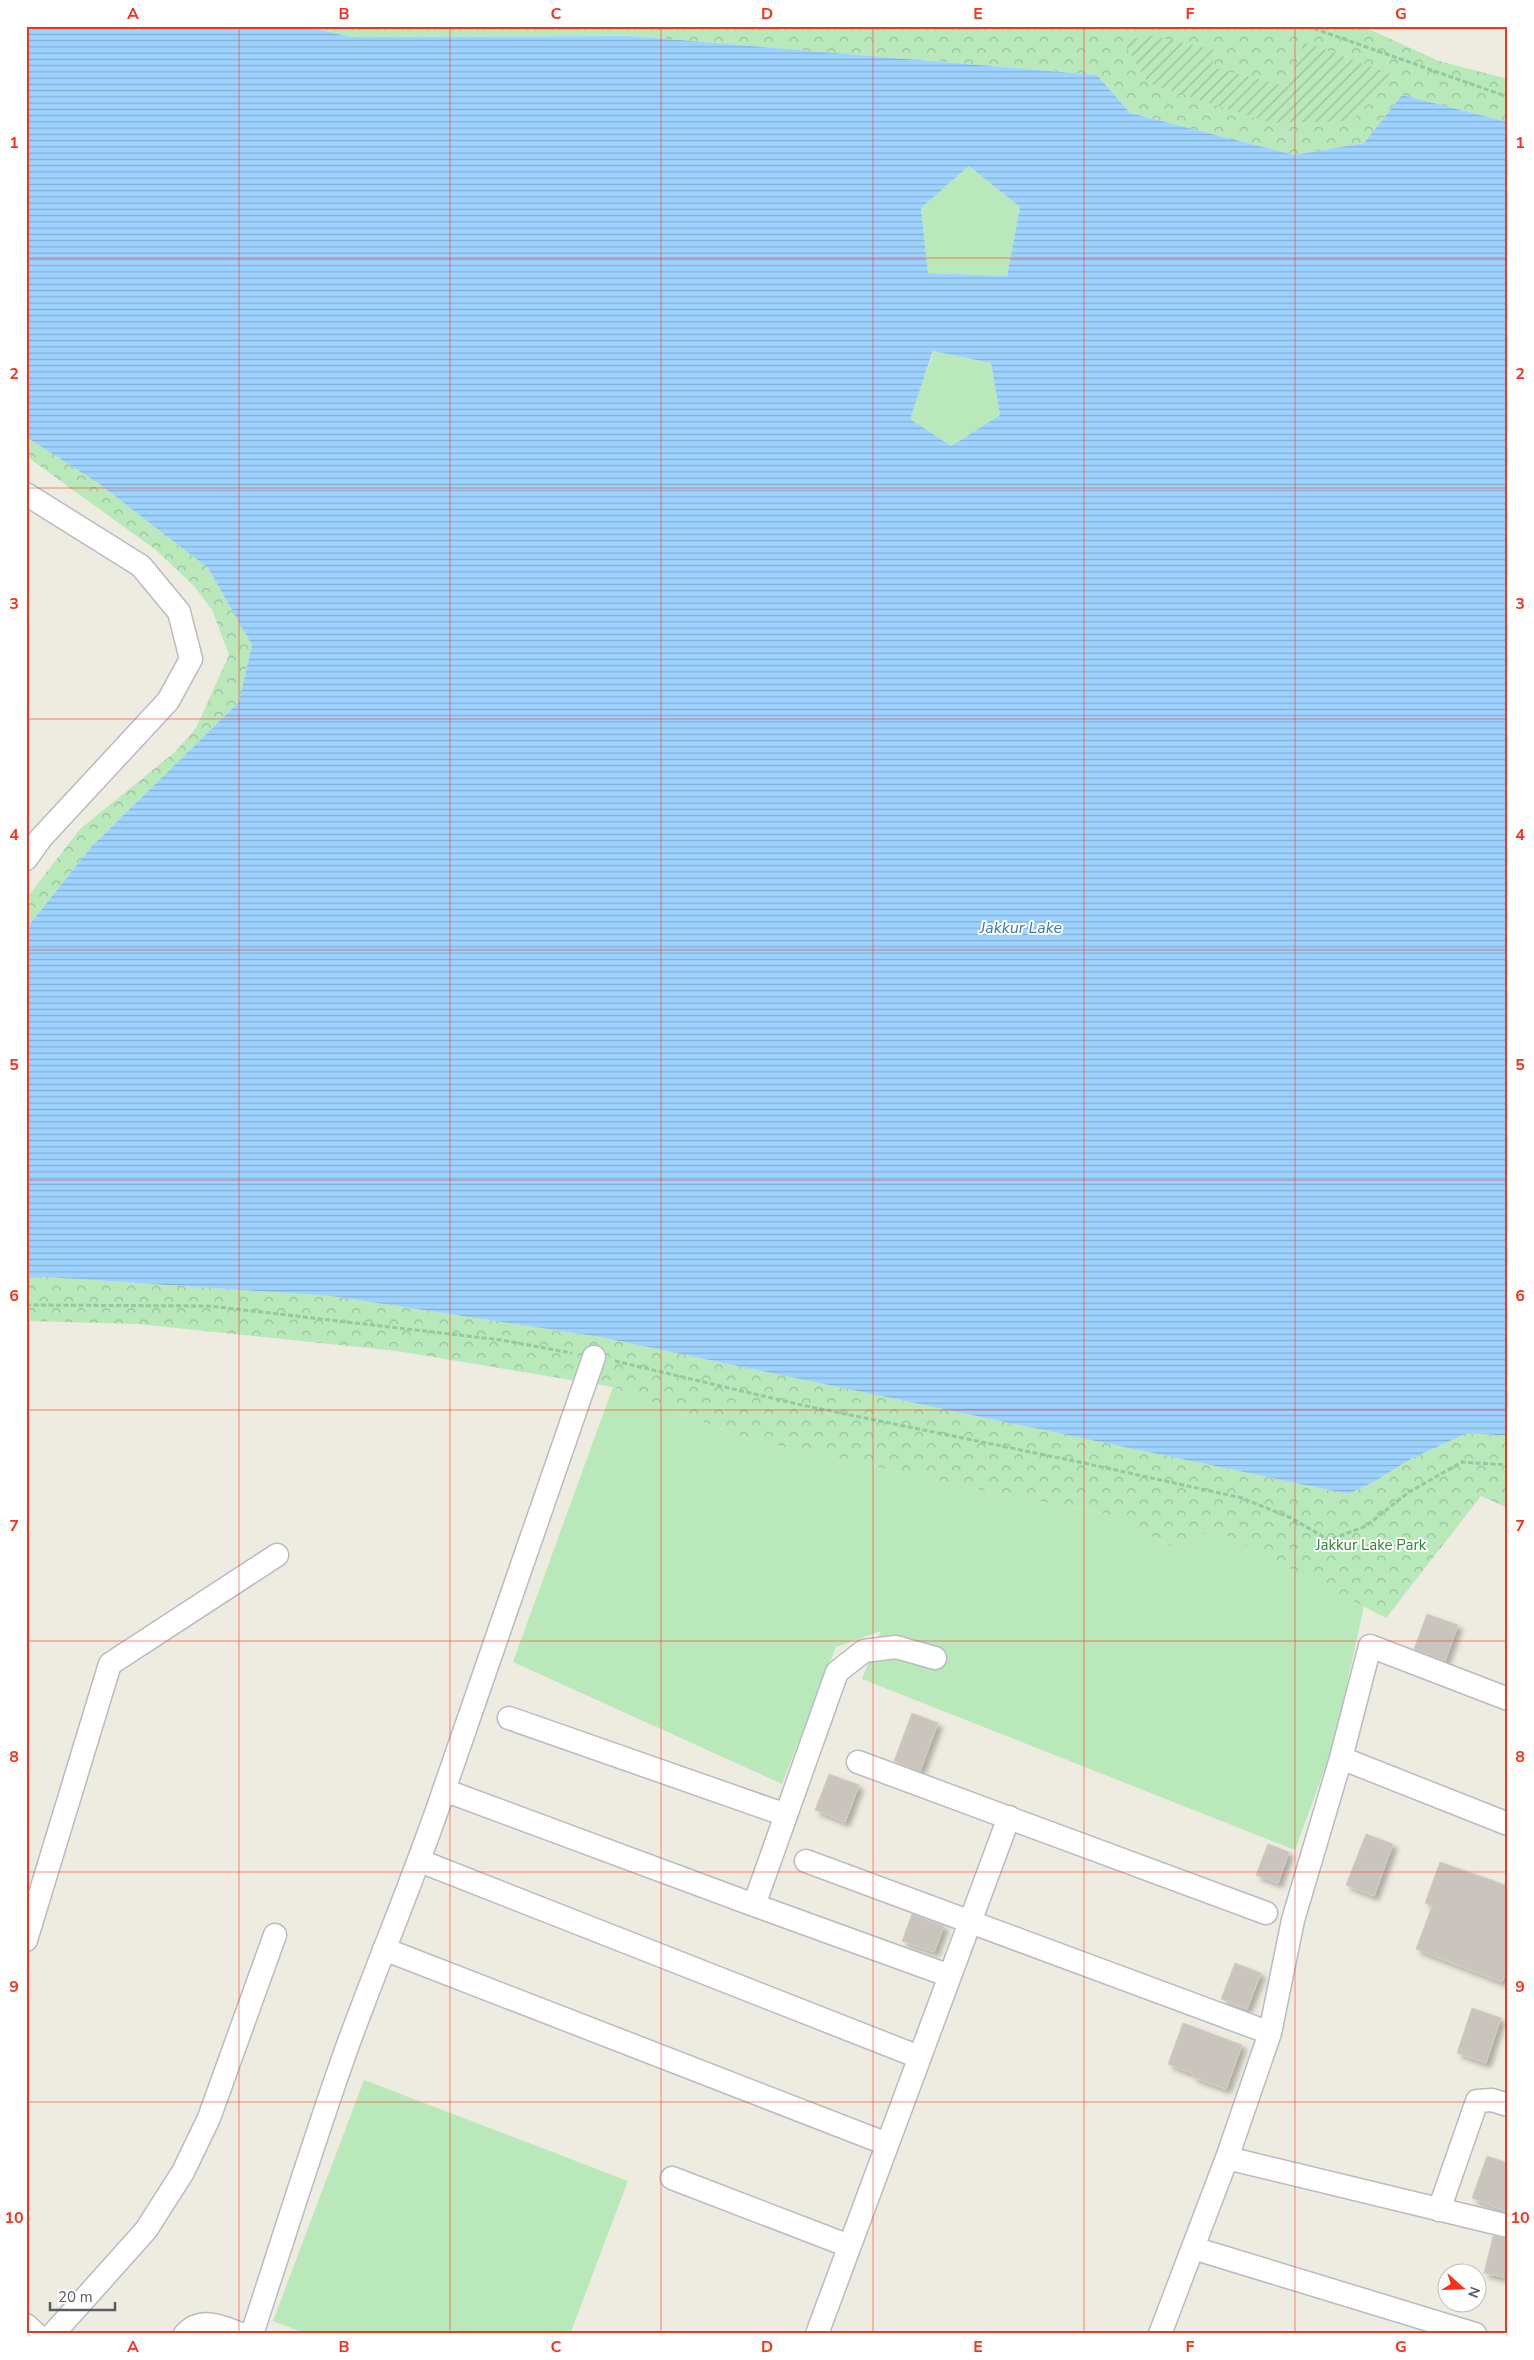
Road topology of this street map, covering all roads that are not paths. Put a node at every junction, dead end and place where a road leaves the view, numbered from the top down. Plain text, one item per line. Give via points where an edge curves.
1 (26, 494) edge
2 (26, 858) edge
3 (594, 1357) road end
4 (277, 1555) dead end
5 (935, 1658) dead end
6 (1508, 1699) edge
7 (509, 1718) dead end
8 (1342, 1758) junction
9 (858, 1762) dead end
10 (444, 1790) junction
11 (786, 1815) junction
12 (1009, 1818) junction
13 (1508, 1824) edge
14 (806, 1860) dead end
15 (420, 1861) junction
16 (754, 1906) junction
17 (1266, 1913) dead end
18 (970, 1922) junction
19 (275, 1935) dead end
20 (26, 1940) edge
21 (384, 1949) junction
22 (950, 1976) junction
23 (1270, 2033) junction
24 (919, 2057) junction
25 (1508, 2105) edge
26 (887, 2144) junction
27 (1228, 2158) junction
28 (672, 2178) dead end
29 (1440, 2210) junction
30 (1508, 2226) edge
31 (849, 2246) junction
32 (1193, 2248) junction
33 (26, 2324) edge
34 (36, 2334) edge
35 (53, 2334) edge
36 (185, 2334) edge
37 (241, 2334) edge
38 (252, 2334) edge
39 (817, 2334) edge
40 (1160, 2334) edge
41 (1475, 2334) edge

1 - 2 street via 141,566 179,612 191,659 168,701
3 - 10 street
4 - 20 street via 110,1664
5 - 11 street via 896,1647 864,1651 837,1672
6 - 8 street via 1370,1646
7 - 11 street
8 - 13 street
8 - 23 street via 1293,1920
9 - 12 street
10 - 15 street
10 - 16 street
11 - 16 street
12 - 17 street
12 - 18 street
14 - 18 street
15 - 21 street
15 - 24 street
16 - 22 street
18 - 22 street
18 - 23 street
19 - 35 street via 209,2118 183,2172 146,2230
21 - 26 street
21 - 38 street via 345,2053
22 - 24 street
23 - 27 street
24 - 26 street
25 - 29 street via 1492,2100 1478,2101
26 - 31 street
27 - 29 street
27 - 32 street
28 - 31 street
29 - 30 street
31 - 39 street
32 - 40 street
32 - 41 street
33 - 34 street
36 - 37 street via 192,2326 204,2322

